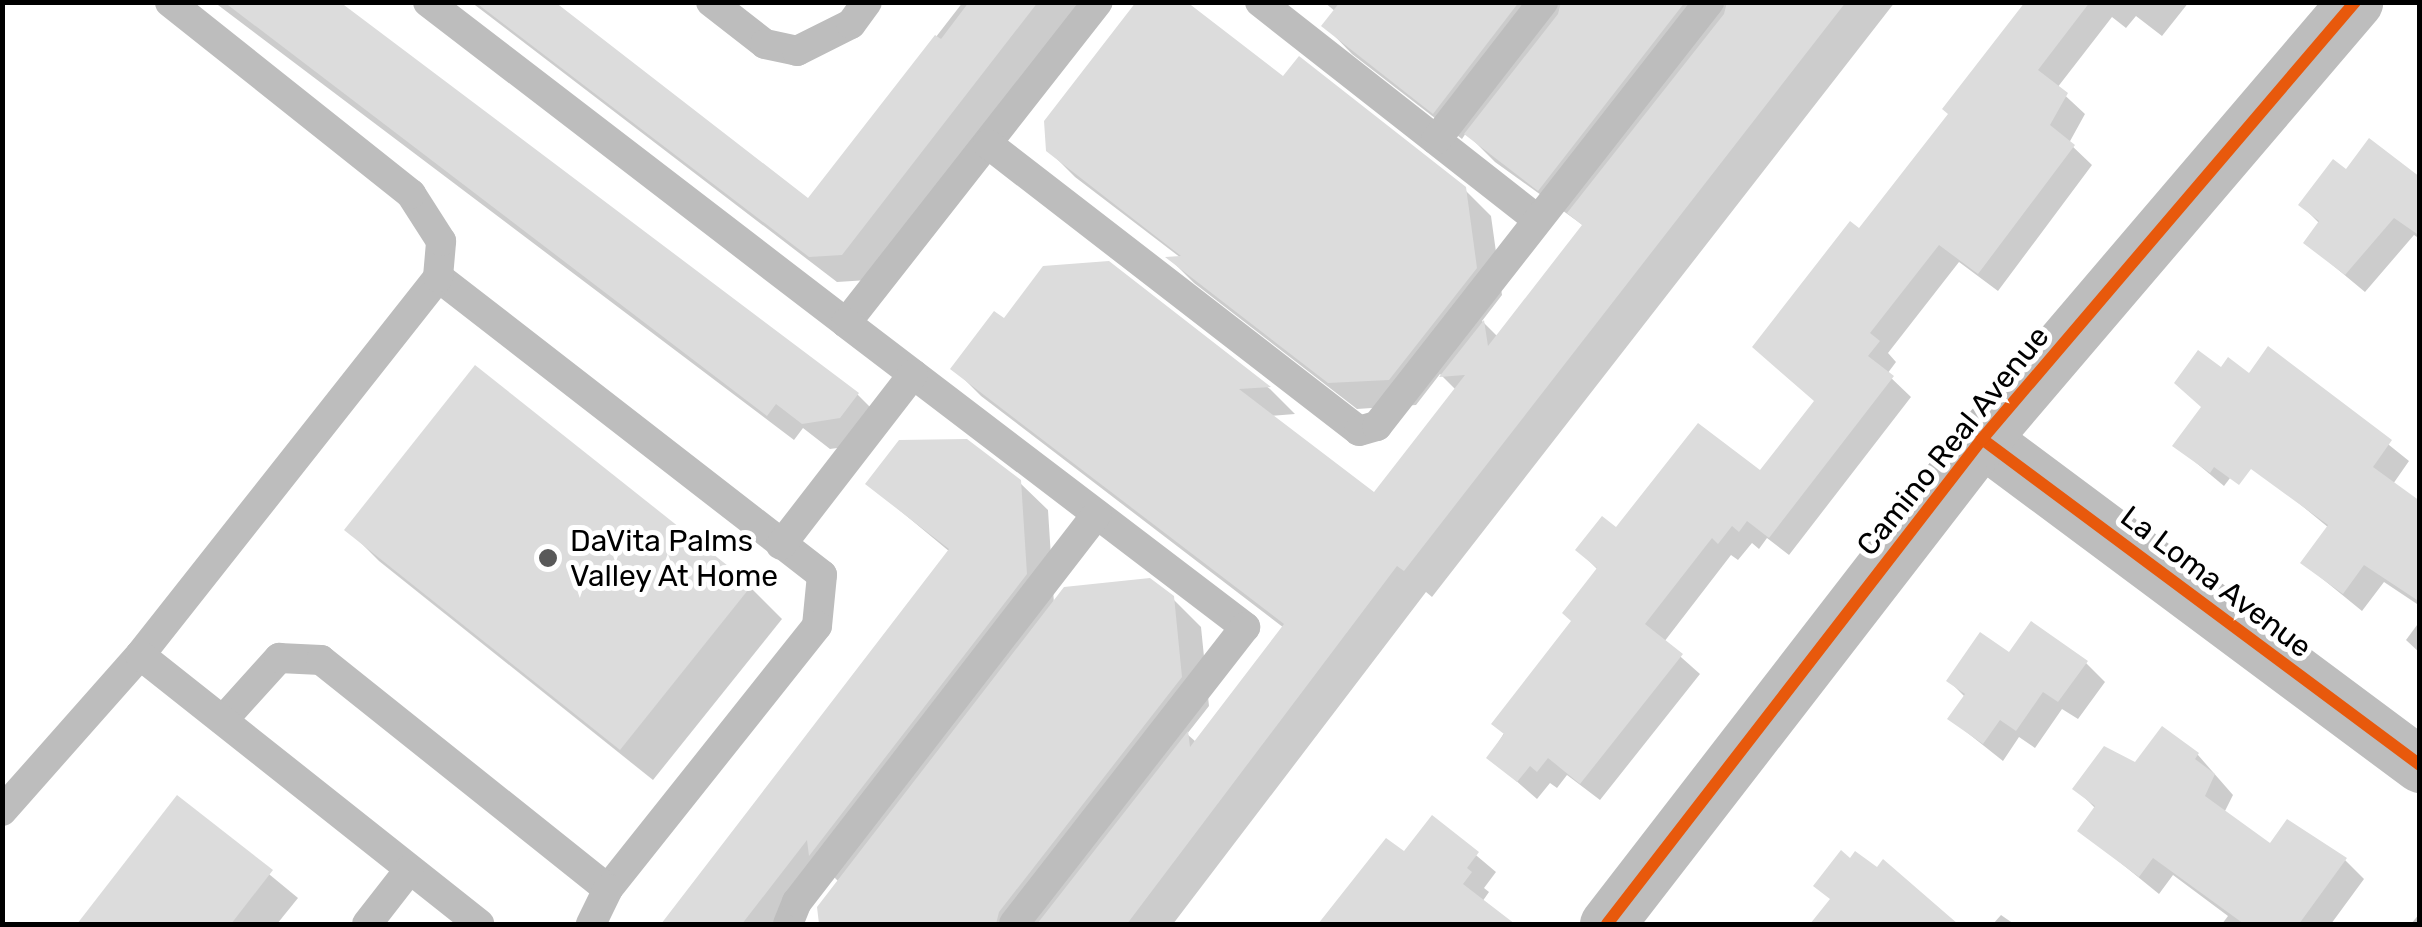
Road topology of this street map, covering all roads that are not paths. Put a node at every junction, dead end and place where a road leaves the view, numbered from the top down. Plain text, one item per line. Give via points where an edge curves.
1 (170, 2) edge
2 (428, 2) edge
3 (711, 2) edge
4 (867, 2) edge
5 (1098, 2) edge
6 (1543, 2) edge
7 (1709, 2) edge
8 (2355, 2) edge
9 (1278, 8) edge
10 (1436, 140) junction
11 (988, 144) junction
12 (1538, 220) junction
13 (438, 278) junction
14 (846, 323) junction
15 (912, 374) junction
16 (1982, 439) junction
17 (1096, 514) junction
18 (781, 545) junction
19 (140, 655) junction
20 (223, 720) junction
21 (2420, 766) edge
22 (2, 812) edge
23 (409, 870) junction
24 (608, 890) junction
25 (1617, 921) edge
26 (367, 924) edge
27 (479, 924) edge
28 (591, 924) edge
29 (788, 924) edge
30 (1014, 924) edge

1 - 13 lane via 411,194 441,242
2 - 14 lane
3 - 4 lane via 765,44 797,52 850,24
5 - 11 lane
6 - 10 lane
7 - 12 lane
8 - 16 street, Camino Real Avenue
9 - 10 lane
10 - 12 lane
11 - 12 lane via 1359,431 1377,426
11 - 14 lane
13 - 18 lane
13 - 19 lane
14 - 15 lane
15 - 17 lane
15 - 18 lane
16 - 21 street, La Loma Avenue
16 - 25 street, Camino Real Avenue
17 - 29 lane via 797,902
17 - 30 lane via 1245,627
18 - 24 lane via 822,576 817,626
19 - 20 lane
19 - 22 lane
20 - 23 lane
20 - 24 lane via 279,658 322,660
23 - 26 lane
23 - 27 lane
24 - 28 lane

